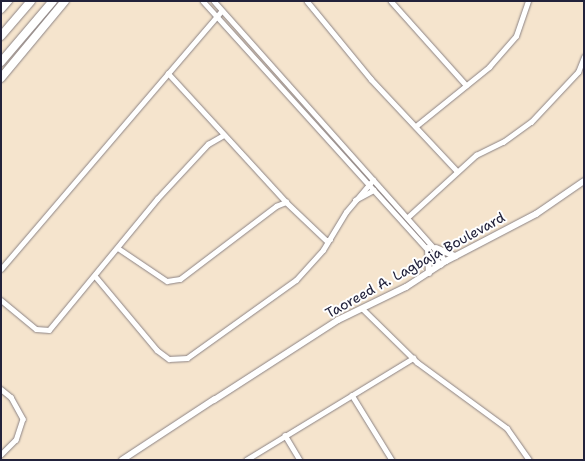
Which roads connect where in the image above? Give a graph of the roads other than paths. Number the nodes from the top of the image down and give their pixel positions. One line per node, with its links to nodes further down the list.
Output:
1 (8, 1): 10 (highway)
2 (31, 1): 13 (highway)
3 (53, 1): 15 (highway)
4 (65, 1): 17 (highway)
5 (203, 1): 12 (street)
6 (214, 1): 11 (street)
7 (307, 1): 19 (street)
8 (391, 1): 18 (street)
9 (528, 1): 18 (street)
10 (1, 9)
11 (221, 11): 12 (street); 22 (street)
12 (216, 17): 16 (street); 24 (street)
13 (1, 36)
14 (584, 57): 21 (street)
15 (1, 62)
16 (168, 73): 20 (street); 35 (street)
17 (1, 78)
18 (466, 85): 19 (street)
19 (416, 126): 21 (street)
20 (222, 136): 28 (street); 31 (street)
21 (458, 171): 29 (street)
22 (373, 180): 24 (street); 25 (street)
23 (584, 181): 33 (street, Taoreed A. Lagbaja Boulevard)
24 (368, 185): 26 (street); 27 (street)
25 (378, 185): 26 (street); 29 (street)
26 (373, 190): 27 (street); 32 (street)
27 (354, 200): 30 (street)
28 (286, 202): 30 (street); 31 (street)
29 (408, 217): 32 (street)
30 (331, 240): 37 (street)
31 (118, 248): 37 (street)
32 (432, 248): 33 (street); 34 (street); 36 (street)
33 (455, 256): 34 (street, Taoreed A. Lagbaja Boulevard)
34 (443, 263): 36 (street, Taoreed A. Lagbaja Boulevard)
35 (1, 269)
36 (429, 273): 39 (street, Taoreed A. Lagbaja Boulevard)
37 (96, 277): 38 (street)
38 (1, 300)
39 (363, 309): 40 (street); 41 (street, Taoreed A. Lagbaja Boulevard)
40 (413, 358): 43 (street); 51 (street)
41 (258, 371): 44 (street, Taoreed A. Lagbaja Boulevard); 47 (street, Taoreed A. Lagbaja Boulevard)
42 (1, 389): 46 (street)
43 (352, 395): 45 (street); 50 (street)
44 (214, 400)
45 (286, 435): 48 (street); 49 (street)
46 (1, 455)
47 (122, 460)
48 (246, 460)
49 (300, 460)
50 (392, 460)
51 (529, 460)

